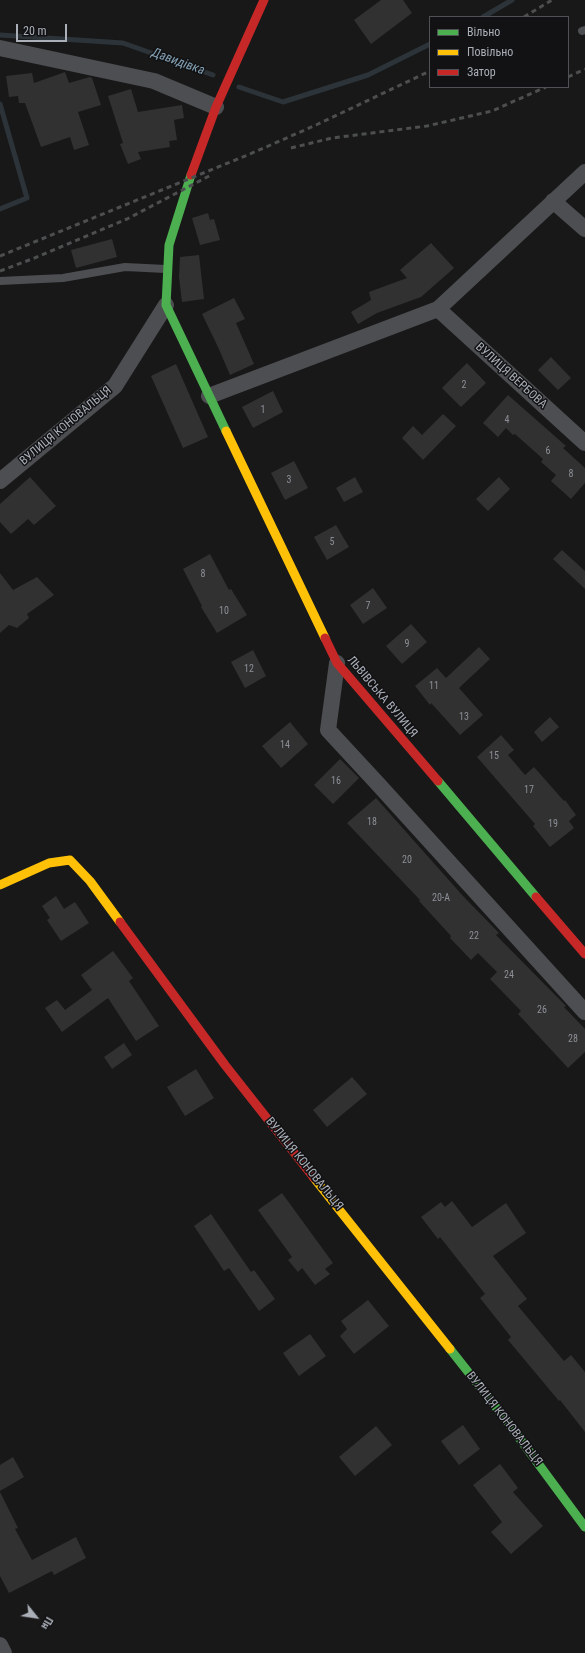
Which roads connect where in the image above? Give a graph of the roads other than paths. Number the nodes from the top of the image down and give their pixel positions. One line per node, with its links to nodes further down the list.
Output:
1 (264, 0): 3 (street)
2 (0, 48): 3 (street)
3 (216, 107): 7 (street)
4 (585, 172): 5 (street)
5 (553, 201): 6 (street); 10 (street)
6 (585, 229)
7 (166, 269): 8 (lane); 9 (street)
8 (0, 281)
9 (166, 305): 11 (street, ЛЬВІВСЬКА ВУЛИЦЯ); 13 (street, ВУЛИЦЯ КОНОВАЛЬЦЯ)
10 (438, 309): 11 (street); 12 (street, ВУЛИЦЯ ВЕРБОВА)
11 (209, 396): 14 (street, ЛЬВІВСЬКА ВУЛИЦЯ)
12 (585, 443)
13 (0, 481)
14 (337, 663): 16 (street, ЛЬВІВСЬКА ВУЛИЦЯ); 17 (street)
15 (0, 885): 18 (street, ВУЛИЦЯ КОНОВАЛЬЦЯ)
16 (585, 954)
17 (585, 1012)
18 (585, 1527)
19 (0, 1645): 20 (street)
20 (4, 1653)

